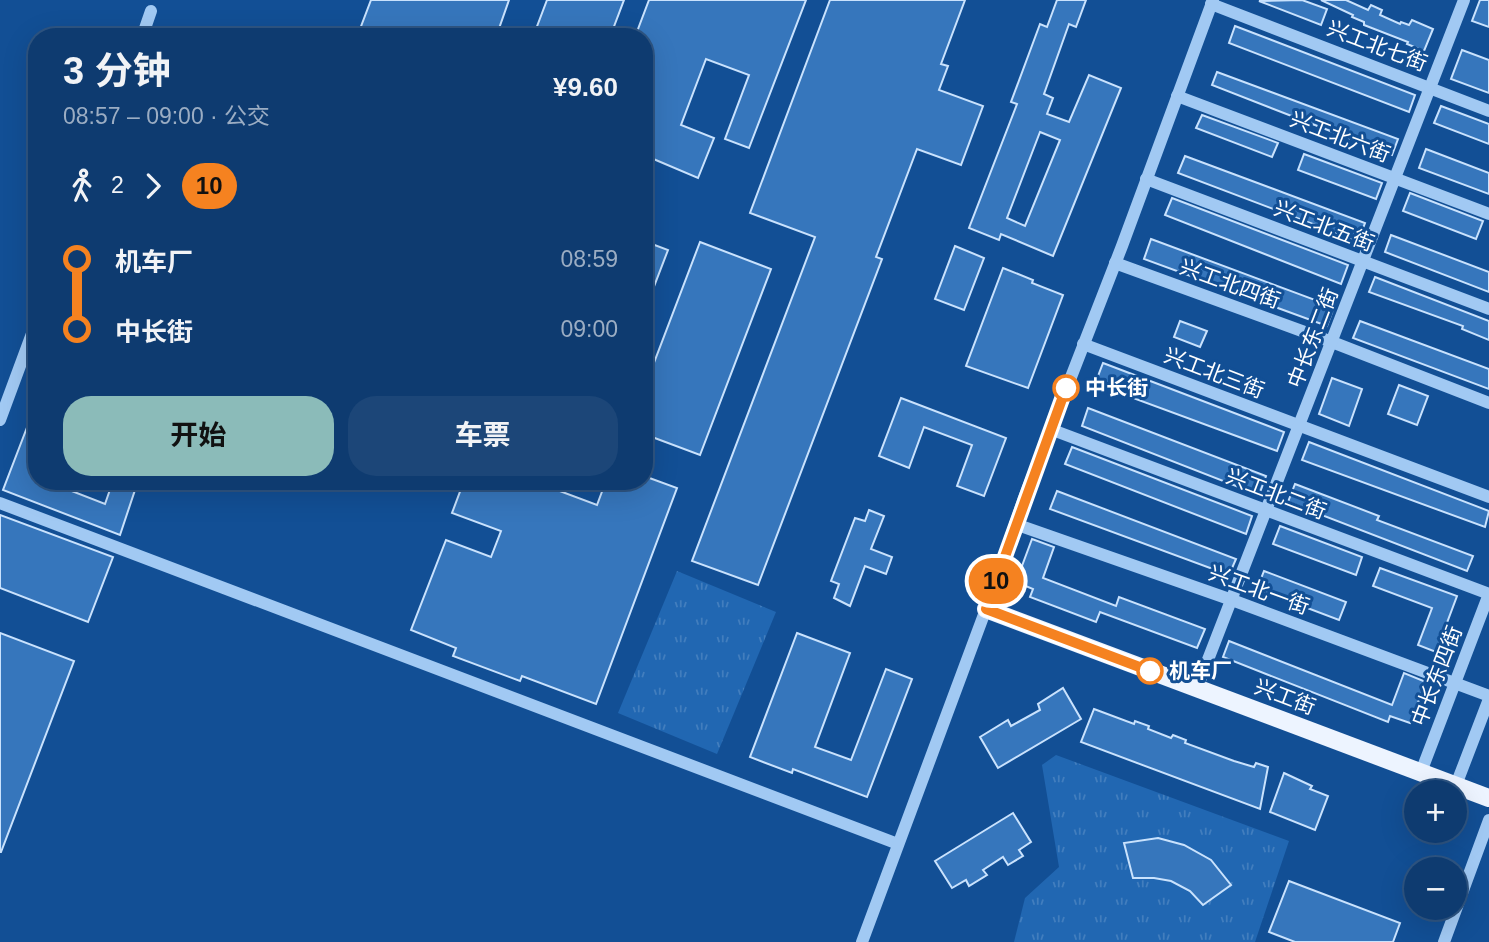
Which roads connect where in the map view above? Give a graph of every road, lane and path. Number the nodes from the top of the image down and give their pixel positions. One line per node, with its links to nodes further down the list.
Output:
1 (1464, 0): 5 (street, 中长东二街)
2 (1212, 2): 5 (street, 兴工北七街); 6 (street)
3 (151, 12): 4 (street)
4 (145, 28)
5 (1430, 87): 7 (street, 兴工北七街); 8 (street, 中长东二街)
6 (1177, 96): 8 (street, 兴工北六街); 9 (street)
7 (1489, 111)
8 (1395, 178): 10 (street, 兴工北六街); 11 (street, 中长东二街)
9 (1146, 179): 11 (street, 兴工北五街); 12 (street)
10 (1489, 214)
11 (1363, 261): 13 (street, 兴工北五街); 14 (street, 中长东二街)
12 (1115, 263): 14 (street, 兴工北四街); 16 (street)
13 (1489, 309)
14 (1332, 342): 19 (street, 兴工北四街); 21 (street, 中长东二街)
15 (28, 344): 18 (street)
16 (1083, 344): 21 (street, 兴工北三街); 22 (street)
17 (0, 379): 18 (street)
18 (13, 384): 20 (street)
19 (1489, 403)
20 (0, 420)
21 (1300, 426): 23 (street, 兴工北三街); 25 (street, 中长东二街)
22 (1050, 429): 25 (street, 兴工北二街); 26 (street)
23 (1489, 498)
24 (0, 503): 39 (street)
25 (1266, 511): 27 (street, 兴工北二街); 28 (street, 中长东二街)
26 (1015, 524): 28 (street, 兴工北一街); 29 (street)
27 (1489, 594): 30 (street, 中长东四街)
28 (1232, 600): 30 (street, 兴工北一街); 31 (street, 中长东二街)
29 (986, 609): 31 (main road, 兴工街); 39 (street)
30 (1454, 684): 32 (street, 兴工北一街); 33 (street, 中长东四街)
31 (1197, 688): 33 (main road, 兴工街)
32 (1489, 698): 35 (street)
33 (1420, 772): 34 (main road, 兴工街)
34 (1442, 780)
35 (1458, 780)
36 (1467, 789): 37 (main road, 兴工街)
37 (1489, 798)
38 (1489, 820): 41 (street)
39 (898, 844): 40 (street)
40 (862, 942)
41 (1444, 942)

